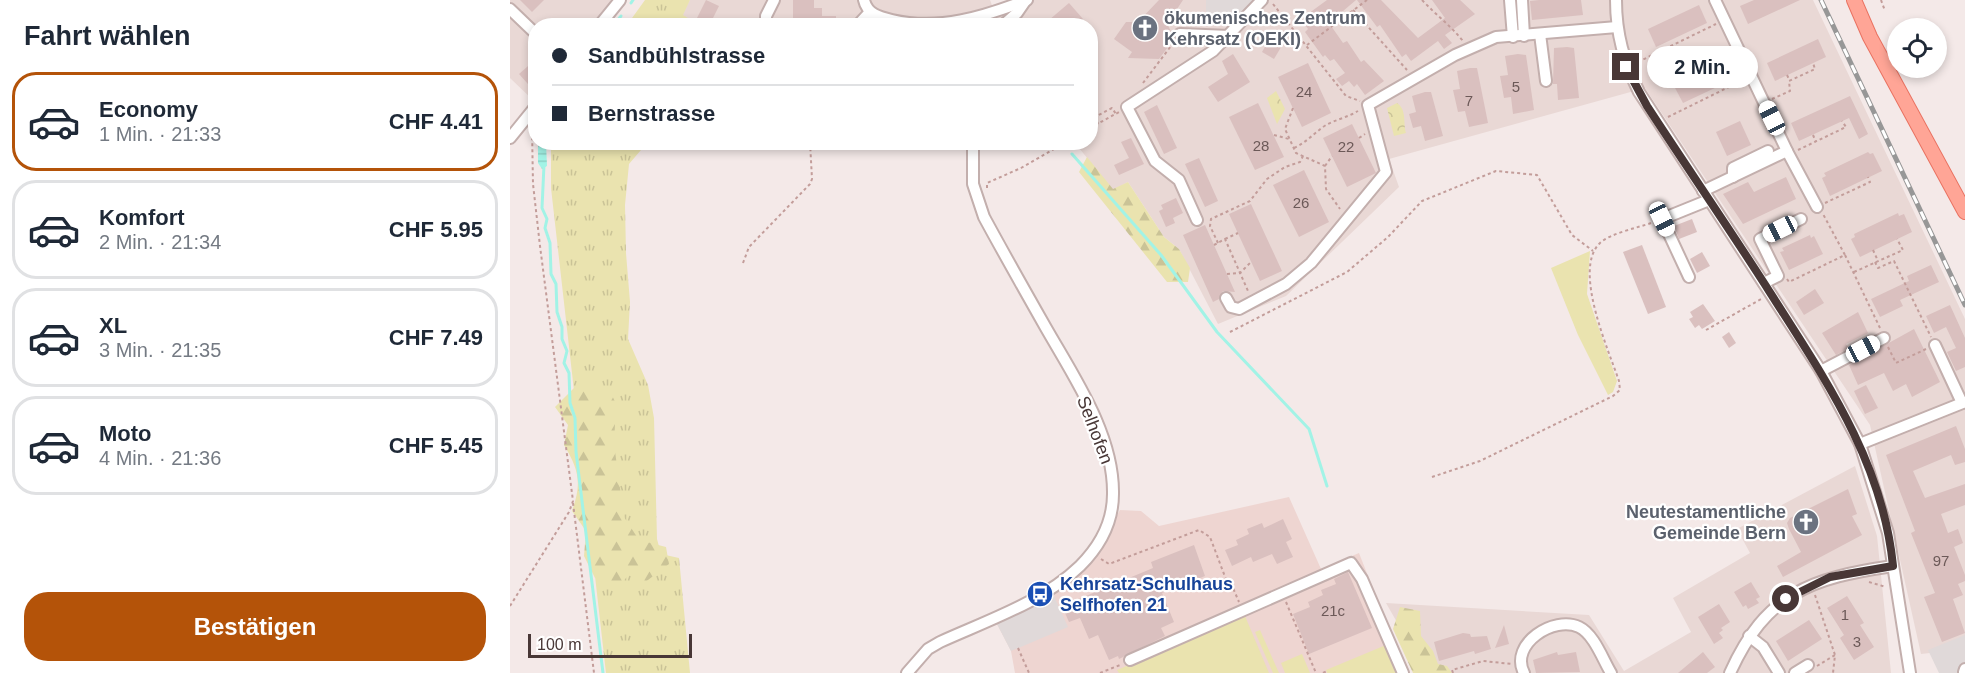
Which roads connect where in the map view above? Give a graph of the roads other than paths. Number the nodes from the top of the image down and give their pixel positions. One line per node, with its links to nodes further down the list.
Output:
1 (620, 0): 13 (street)
2 (774, 0): 14 (street)
3 (864, 0): 12 (street)
4 (1026, 0): 17 (street); 18 (street)
5 (1262, 0): 23 (street)
6 (1510, 0): 24 (street)
7 (1522, 0): 24 (street)
8 (1616, 0): 20 (street)
9 (1715, 0): 32 (street)
10 (1854, 0): 36 (main road)
11 (510, 9): 19 (street)
12 (870, 12): 15 (street); 16 (street)
13 (605, 18)
14 (766, 18)
15 (864, 18)
16 (880, 18)
17 (974, 18)
18 (1011, 18)
19 (528, 26)
20 (1617, 27): 22 (street); 34 (street)
21 (1180, 34): 23 (street)
22 (1540, 34): 24 (street); 27 (street)
23 (1230, 36): 38 (street)
24 (1519, 36): 26 (street)
25 (1448, 46): 26 (street)
26 (1455, 55): 41 (street)
27 (1546, 81)
28 (528, 115): 29 (street)
29 (510, 138)
30 (971, 150): 52 (street, Selhofen)
31 (1768, 151): 33 (street)
32 (1789, 152): 33 (street); 35 (street)
33 (1733, 177): 34 (street)
34 (1706, 195): 39 (street); 40 (street)
35 (1817, 207)
36 (1965, 212)
37 (1801, 219): 40 (street)
38 (1197, 220)
39 (1689, 277)
40 (1764, 283): 44 (street)
41 (1226, 298)
42 (1884, 338): 44 (street)
43 (1935, 345): 45 (street)
44 (1821, 371): 46 (street)
45 (1964, 403): 46 (street)
46 (1860, 444): 47 (street)
47 (1893, 566): 48 (street); 58 (street)
48 (1749, 636): 55 (street); 56 (street)
49 (1130, 660): 53 (street)
50 (1812, 666): 57 (street)
51 (1521, 670): 54 (street)
52 (907, 673)
53 (1403, 673)
54 (1611, 673)
55 (1730, 673)
56 (1779, 673)
57 (1795, 673)
58 (1911, 673)

